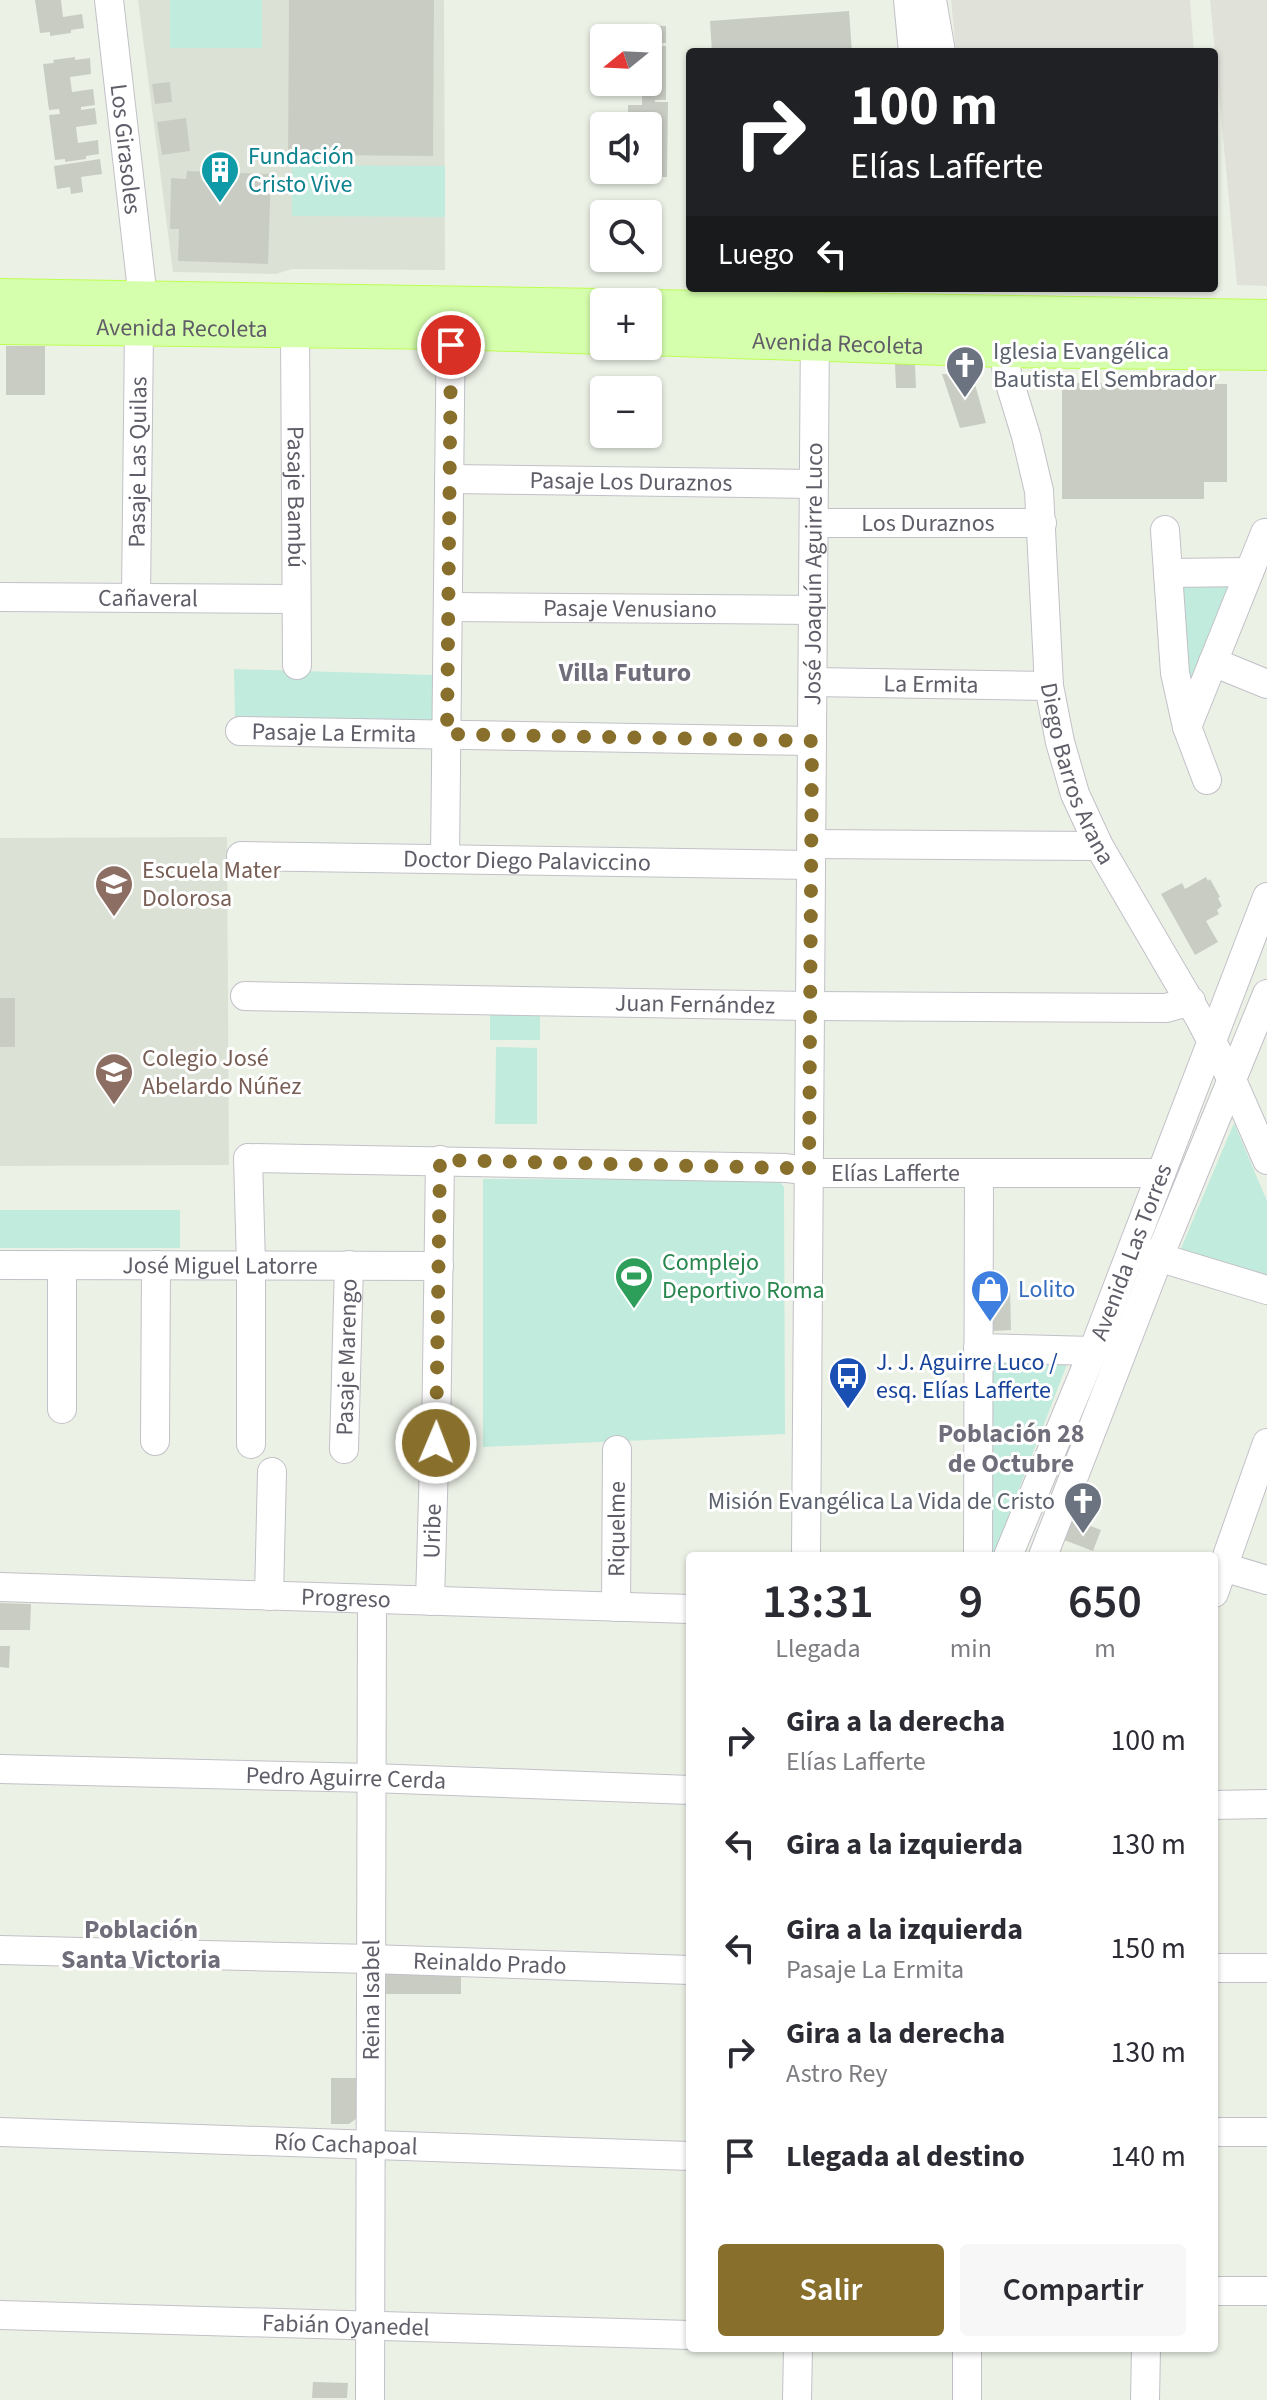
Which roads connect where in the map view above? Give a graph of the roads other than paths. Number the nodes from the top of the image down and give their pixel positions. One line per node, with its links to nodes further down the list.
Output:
1 (109, 0): 9 (street, Los Girasoles)
2 (908, 0): 4 (street)
3 (932, 0): 5 (street)
4 (913, 48)
5 (940, 48)
6 (0, 297): 9 (main road, Avenida Recoleta)
7 (590, 308): 11 (main road, Avenida Recoleta)
8 (662, 310): 14 (main road, Avenida Recoleta)
9 (127, 313): 11 (main road, Avenida Recoleta); 13 (main road, Avenida Recoleta); 15 (main road, Avenida Recoleta); 29 (street, Pasaje Las Quilas)
10 (946, 316): 12 (main road, Avenida Recoleta); 14 (main road, Avenida Recoleta); 18 (main road, Avenida Recoleta)
11 (451, 318): 15 (main road, Avenida Recoleta); 16 (main road, Avenida Recoleta); 20 (street)
12 (1267, 318)
13 (0, 326)
14 (815, 326): 17 (main road, Avenida Recoleta); 21 (street, José Joaquín Aguirre Luco)
15 (295, 329): 30 (street, Pasaje Bambú)
16 (590, 334)
17 (662, 336)
18 (1004, 349): 19 (main road, Avenida Recoleta); 23 (street, Diego Barros Arana)
19 (1267, 352)
20 (449, 479): 21 (street, Pasaje Los Duraznos); 31 (street)
21 (814, 484): 22 (street, José Joaquín Aguirre Luco)
22 (814, 523): 23 (street, Los Duraznos); 32 (street, José Joaquín Aguirre Luco)
23 (1042, 523): 37 (street, Diego Barros Arana)
24 (1165, 530): 27 (street)
25 (1265, 533): 26 (street)
26 (1249, 572): 27 (street); 33 (street)
27 (1168, 573): 38 (street)
28 (0, 597): 29 (street, Cañaveral)
29 (136, 598): 30 (street, Cañaveral)
30 (296, 599): 34 (street, Pasaje Bambú)
31 (448, 607): 32 (street, Pasaje Venusiano); 40 (street)
32 (813, 610): 35 (street, José Joaquín Aguirre Luco)
33 (1213, 662): 36 (street); 38 (street)
34 (297, 665)
35 (813, 682): 37 (street, La Ermita); 41 (street, José Joaquín Aguirre Luco)
36 (1267, 684)
37 (1049, 686): 43 (street, Diego Barros Arana)
38 (1187, 727): 42 (street)
39 (240, 731): 40 (street, Pasaje La Ermita)
40 (447, 734): 41 (street, Pasaje La Ermita); 46 (street)
41 (812, 741): 44 (street, José Joaquín Aguirre Luco)
42 (1207, 780)
43 (1099, 846): 44 (street, Doctor Diego Palaviccino); 51 (street, Diego Barros Arana)
44 (812, 855): 46 (street, Doctor Diego Palaviccino); 52 (street, José Joaquín Aguirre Luco)
45 (241, 856): 46 (street, Doctor Diego Palaviccino)
46 (445, 859)
47 (1267, 897): 48 (street, Avenida Las Torres)
48 (1258, 948): 53 (street, Avenida Las Torres)
49 (1267, 994): 54 (street, Avenida Las Torres)
50 (245, 996): 52 (street, Juan Fernández)
51 (1191, 1001): 52 (street, Juan Fernández); 53 (street, Diego Barros Arana)
52 (810, 1006): 57 (street, José Joaquín Aguirre Luco)
53 (1211, 1040): 54 (street, Diego Barros Arana); 58 (street, Avenida Las Torres)
54 (1232, 1080): 56 (street, Diego Barros Arana); 60 (street, Avenida Las Torres)
55 (440, 1160): 57 (street, Elías Lafferte); 64 (street, Elías Lafferte); 66 (street, Uribe)
56 (1267, 1160)
57 (809, 1171): 59 (street, Elías Lafferte); 77 (street, José Joaquín Aguirre Luco)
58 (1161, 1173): 59 (street, Elías Lafferte); 60 (street, Avenida Las Torres)
59 (979, 1174): 68 (street)
60 (1146, 1253): 67 (street); 69 (street, Avenida Las Torres); 80 (street, Avenida Las Torres)
61 (0, 1265): 62 (street, José Miguel Latorre)
62 (62, 1265): 63 (street, José Miguel Latorre); 70 (street)
63 (156, 1265): 64 (street, José Miguel Latorre); 71 (street)
64 (251, 1265): 65 (street, José Miguel Latorre); 73 (street)
65 (349, 1265): 66 (street, José Miguel Latorre); 74 (street, Pasaje Marengo)
66 (439, 1266): 86 (street, Uribe)
67 (1267, 1290)
68 (978, 1348): 69 (street); 78 (street)
69 (1093, 1351): 79 (street, Avenida Las Torres)
70 (62, 1409)
71 (155, 1441)
72 (1267, 1443): 81 (street)
73 (251, 1444)
74 (344, 1449)
75 (617, 1450): 87 (street, Riquelme)
76 (272, 1472): 84 (street)
77 (806, 1552)
78 (978, 1552)
79 (1010, 1552)
80 (1044, 1552)
81 (1219, 1580): 82 (street)
82 (1267, 1580)
83 (0, 1587): 84 (street, Progreso)
84 (269, 1596): 85 (street, Progreso)
85 (372, 1599): 86 (street, Progreso); 90 (street, Reina Isabel)
86 (430, 1601): 87 (street, Progreso)
87 (616, 1607): 88 (street, Progreso)
88 (686, 1609)
89 (0, 1769): 90 (street, Pedro Aguirre Cerda)
90 (372, 1778): 91 (street, Pedro Aguirre Cerda); 95 (street, Reina Isabel)
91 (686, 1790)
92 (1267, 1804): 93 (street)
93 (1218, 1805)
94 (0, 1950): 95 (street, Reinaldo Prado)
95 (371, 1959): 98 (street, Reinaldo Prado); 102 (street, Reina Isabel)
96 (1218, 1968): 97 (street)
97 (1267, 1968)
98 (686, 1970)
99 (0, 2132): 102 (street, Río Cachapoal)
100 (1218, 2132): 101 (street)
101 (1267, 2132)
102 (369, 2146): 103 (street, Río Cachapoal); 107 (street, Reina Isabel)
103 (686, 2156)
104 (1218, 2291): 105 (street)
105 (1267, 2291)
106 (0, 2315): 107 (street, Fabián Oyanedel)
107 (370, 2327): 108 (street, Fabián Oyanedel); 112 (street, Reina Isabel)
108 (686, 2335)
109 (798, 2352): 113 (street)
110 (967, 2352): 114 (street)
111 (1146, 2352): 115 (street)
112 (370, 2400)
113 (797, 2400)
114 (967, 2400)
115 (1145, 2400)

